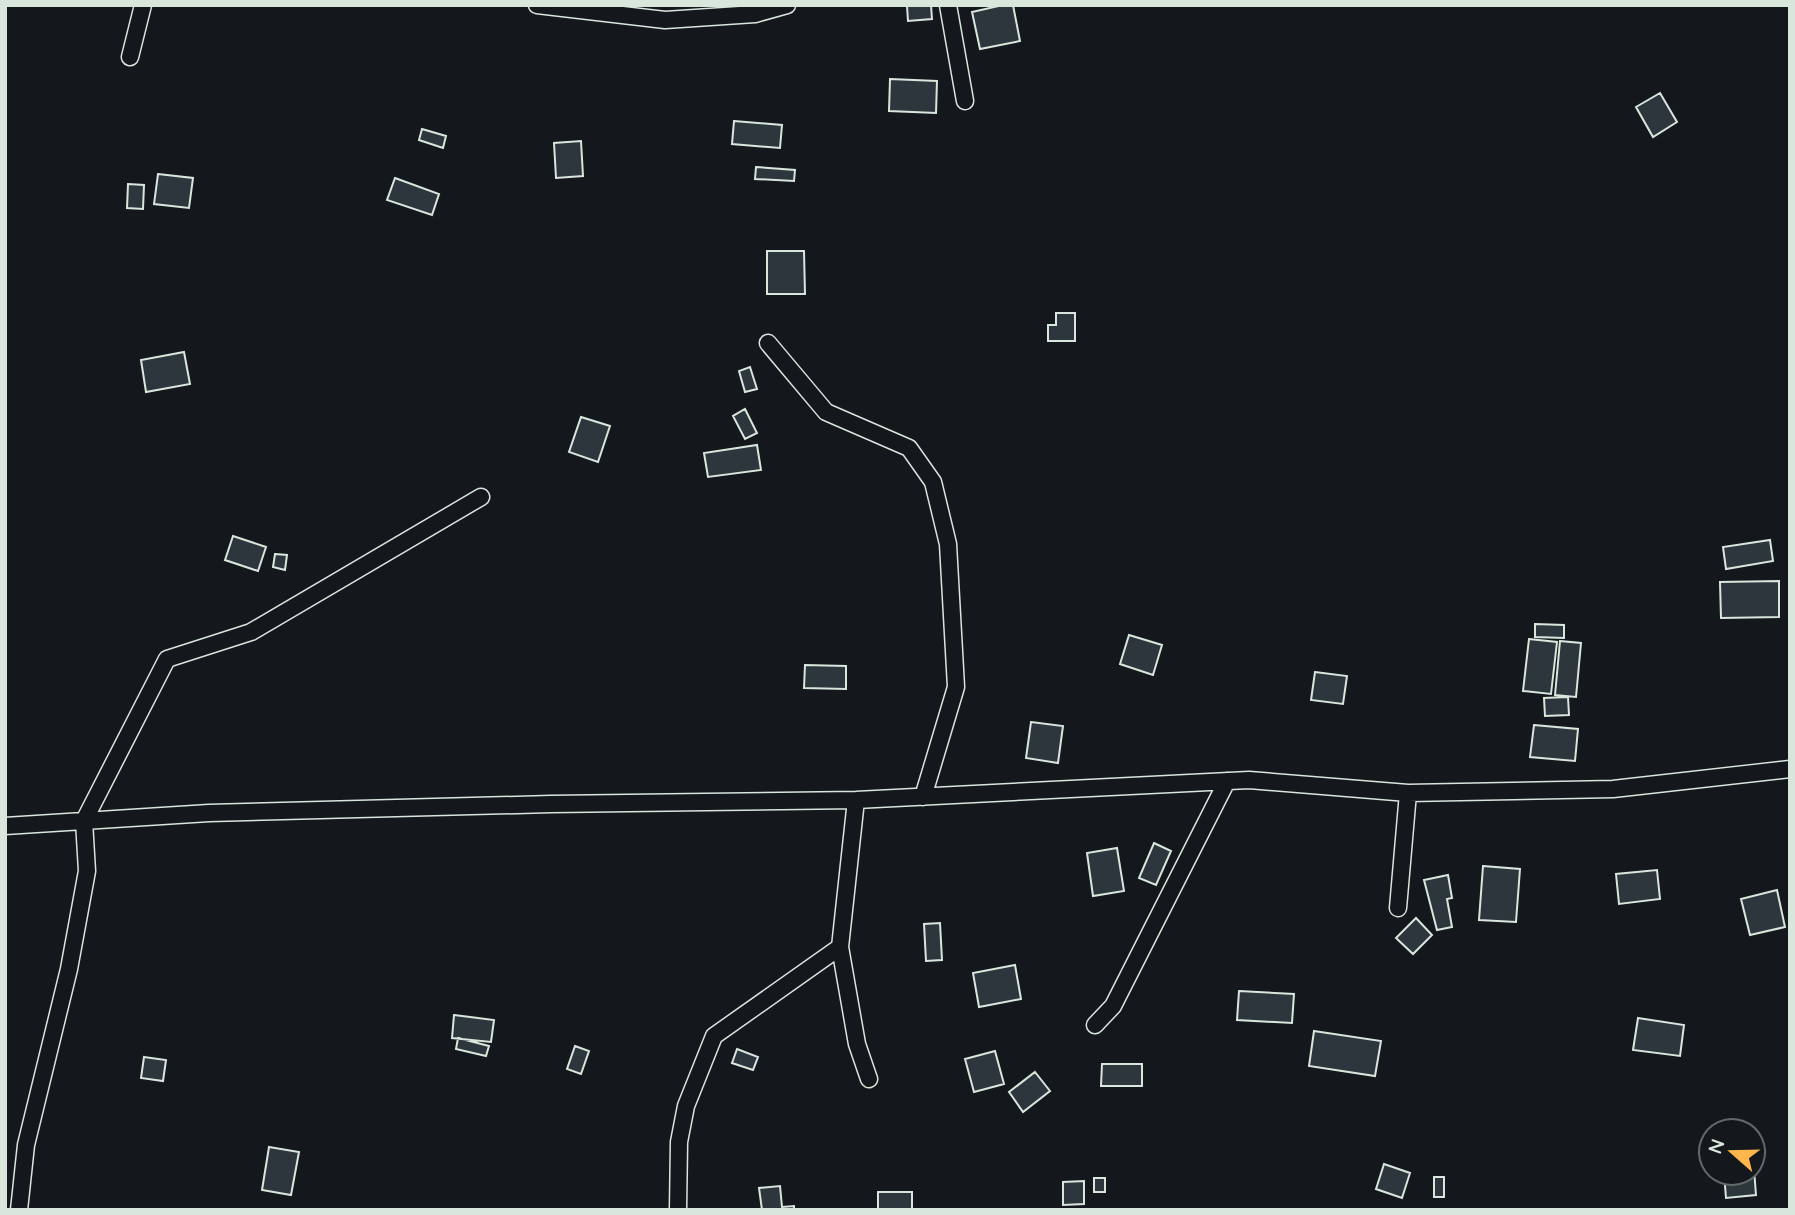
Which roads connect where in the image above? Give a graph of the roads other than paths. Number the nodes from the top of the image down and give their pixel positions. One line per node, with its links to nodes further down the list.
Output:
1 (143, 5): 6 (street)
2 (537, 5): 5 (street)
3 (787, 5): 5 (street)
4 (948, 5): 7 (street)
5 (754, 10)
6 (130, 57)
7 (965, 101)
8 (768, 343): 13 (street)
9 (481, 497): 15 (street)
10 (1790, 769): 12 (street)
11 (1227, 781): 12 (street); 13 (street); 19 (street)
12 (1408, 793): 17 (street)
13 (923, 797): 14 (street)
14 (856, 800): 15 (street); 18 (street)
15 (84, 821): 16 (street); 21 (street)
16 (5, 826)
17 (1398, 908)
18 (840, 947): 20 (street); 22 (street)
19 (1095, 1025)
20 (869, 1079)
21 (19, 1210)
22 (678, 1210)

